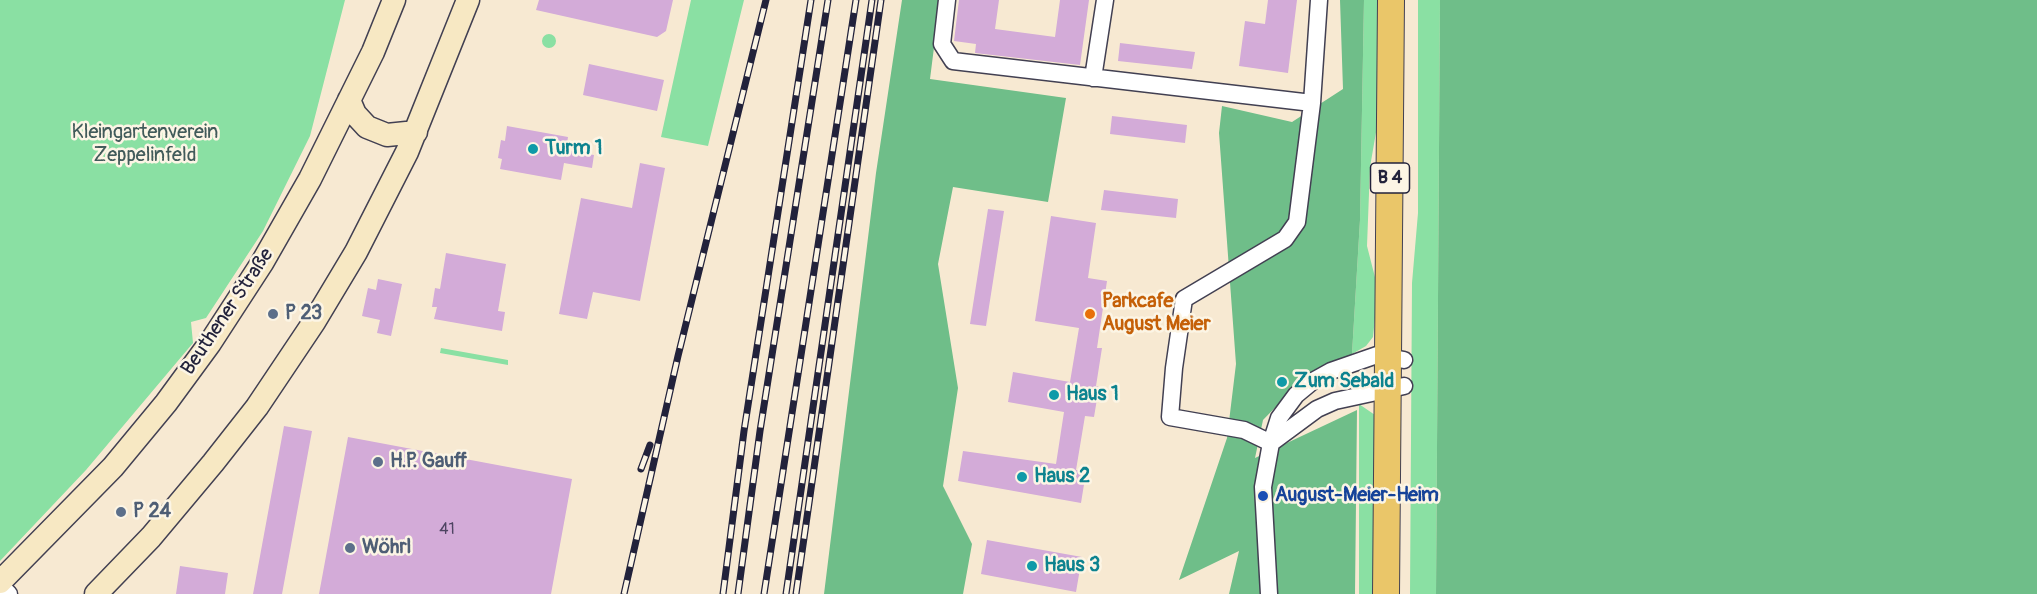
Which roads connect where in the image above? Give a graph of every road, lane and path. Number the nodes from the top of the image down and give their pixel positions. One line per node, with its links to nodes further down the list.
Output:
1 (394, 0): 9 (main road, Beuthener Straße)
2 (468, 0): 11 (main road)
3 (947, 0): 8 (street)
4 (1105, 0): 8 (street)
5 (1319, 0): 10 (street)
6 (1391, 0): 12 (main road, B 4)
7 (1405, 0): 12 (main road, B 4)
8 (1093, 78): 10 (street)
9 (349, 100): 11 (main road); 15 (main road, Beuthener Straße)
10 (1312, 103): 14 (street)
11 (417, 132): 17 (main road)
12 (1396, 357): 13 (main road, B 4); 14 (street)
13 (1396, 388): 14 (street); 19 (main road, B 4); 20 (main road, B 4)
14 (1271, 443): 18 (street)
15 (0, 583): 16 (street, Beuthener Straße)
16 (9, 594)
17 (96, 594)
18 (1269, 594)
19 (1386, 594)
20 (1403, 594)

